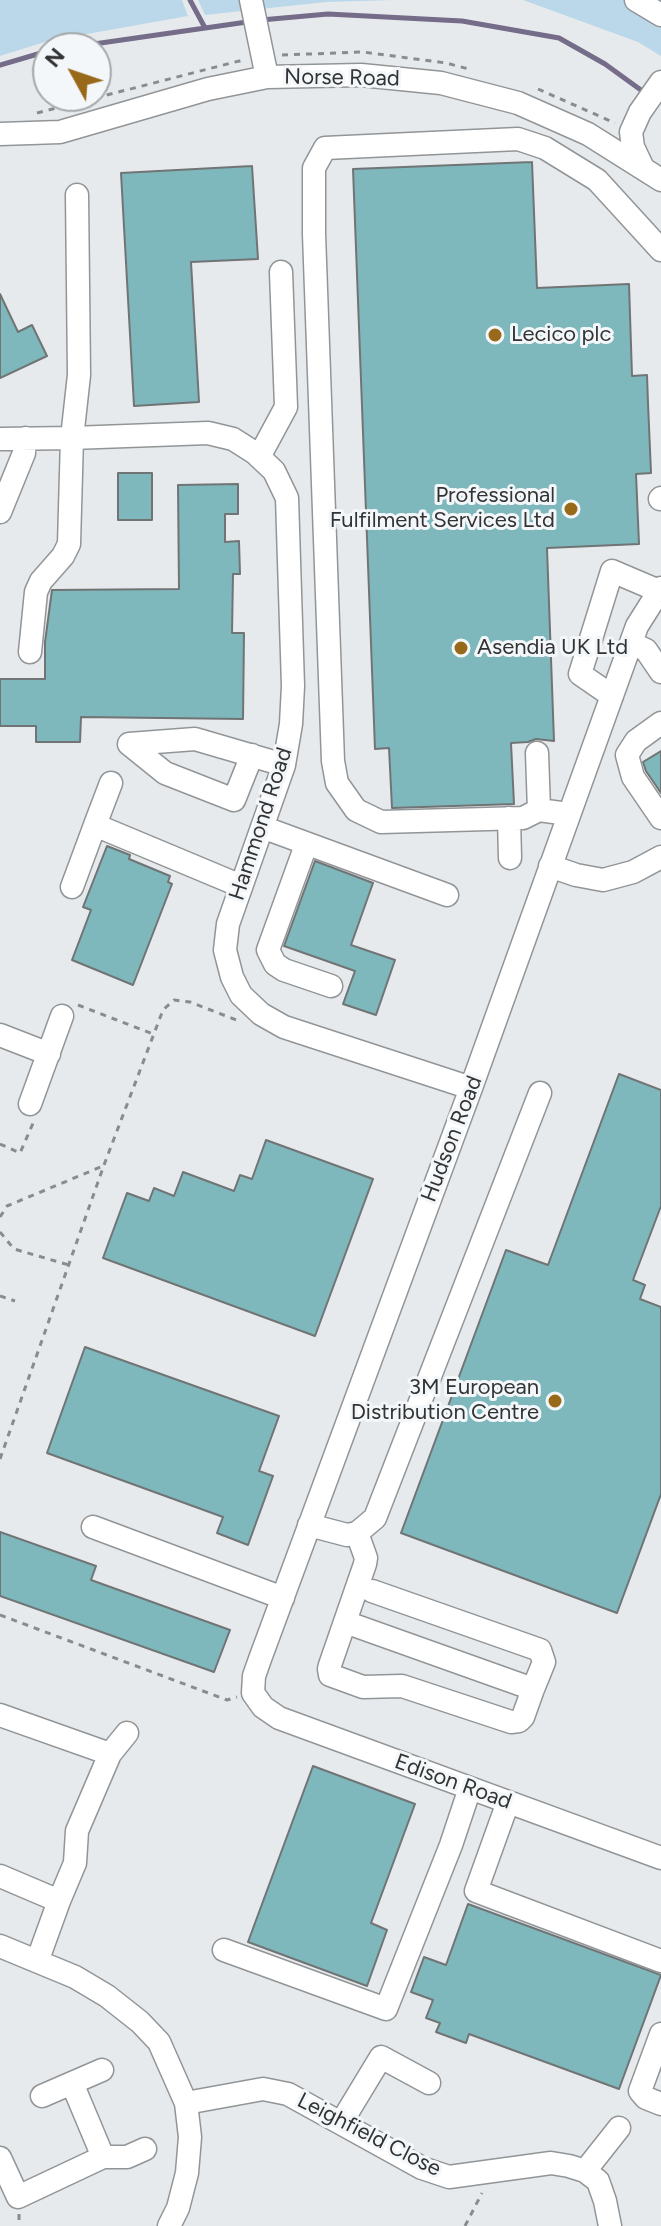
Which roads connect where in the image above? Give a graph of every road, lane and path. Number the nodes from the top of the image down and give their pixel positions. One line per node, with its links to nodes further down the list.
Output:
1 (251, 0): 4 (street)
2 (636, 0): 3 (street)
3 (661, 15)
4 (267, 77): 6 (street, Norse Road); 7 (street, Norse Road)
5 (661, 82): 7 (street)
6 (3, 135)
7 (642, 166): 8 (street, Norse Road)
8 (661, 180)
9 (77, 195): 13 (street)
10 (661, 250): 29 (street)
11 (281, 272): 15 (street)
12 (25, 438): 13 (street, Hammond Road); 14 (street, Hammond Road); 16 (street)
13 (72, 438): 15 (street, Hammond Road); 19 (street)
14 (1, 439)
15 (259, 457): 25 (street, Hammond Road)
16 (0, 512)
17 (660, 589): 18 (street, Hudson Road); 21 (street)
18 (631, 643): 20 (street); 21 (street, Hudson Road)
19 (30, 652)
20 (661, 672)
21 (612, 696): 28 (street, Hudson Road)
22 (661, 723): 30 (street)
23 (537, 753): 27 (street)
24 (252, 755): 24 (street); 25 (street)
25 (284, 765): 32 (street, Hammond Road)
26 (111, 783): 31 (street)
27 (539, 810): 28 (street); 29 (street)
28 (568, 814): 36 (street, Hudson Road)
29 (509, 818): 35 (street)
30 (661, 818)
31 (95, 825): 37 (street); 38 (street)
32 (262, 827): 33 (street); 37 (street, Hammond Road)
33 (306, 845): 39 (street); 40 (street)
34 (661, 857): 36 (street)
35 (510, 858)
36 (550, 866): 46 (street, Hudson Road)
37 (241, 886): 41 (street, Hammond Road)
38 (72, 887)
39 (447, 895)
40 (331, 986)
41 (261, 1014): 43 (path); 46 (street, Hammond Road)
42 (62, 1016): 43 (path); 45 (street)
43 (153, 1034): 50 (path)
44 (0, 1035): 45 (street)
45 (49, 1054): 48 (street)
46 (471, 1088): 57 (street, Hudson Road)
47 (540, 1093): 59 (street)
48 (30, 1104): 49 (path)
49 (0, 1144)
50 (104, 1165): 51 (path); 53 (path)
51 (0, 1217)
52 (0, 1232): 53 (path)
53 (69, 1265): 56 (path)
54 (0, 1296): 55 (path)
55 (15, 1301)
56 (0, 1459)
57 (309, 1525): 59 (street); 61 (street, Hudson Road)
58 (93, 1527): 61 (street)
59 (357, 1533): 63 (street)
60 (372, 1591): 64 (street)
61 (283, 1598): 65 (street, Hudson Road)
62 (0, 1615): 65 (path)
63 (345, 1622): 64 (street); 64 (street)
64 (533, 1689)
65 (253, 1693): 69 (street, Edison Road)
66 (0, 1715): 68 (street)
67 (127, 1733): 68 (street)
68 (110, 1754): 73 (street)
69 (470, 1788): 70 (street, Edison Road); 75 (street)
70 (508, 1802): 71 (street, Edison Road); 77 (street)
71 (661, 1858)
72 (0, 1876): 73 (street)
73 (59, 1901): 76 (street)
74 (0, 1946): 76 (street)
75 (224, 1950)
76 (38, 1959): 83 (street)
77 (661, 1961)
78 (661, 2034): 84 (street)
79 (102, 2070): 80 (street)
80 (72, 2083): 82 (street); 88 (street)
81 (429, 2083): 85 (street)
82 (42, 2096)
83 (186, 2103): 85 (street, Leighfield Close); 92 (street)
84 (661, 2104)
85 (341, 2123): 91 (street, Leighfield Close)
86 (619, 2128): 90 (street)
87 (145, 2149): 88 (street)
88 (103, 2157): 89 (street)
89 (0, 2158)
90 (585, 2171): 91 (street, Leighfield Close); 94 (street)
91 (493, 2172): 93 (path)
92 (169, 2226)
93 (465, 2226)
94 (610, 2226)

